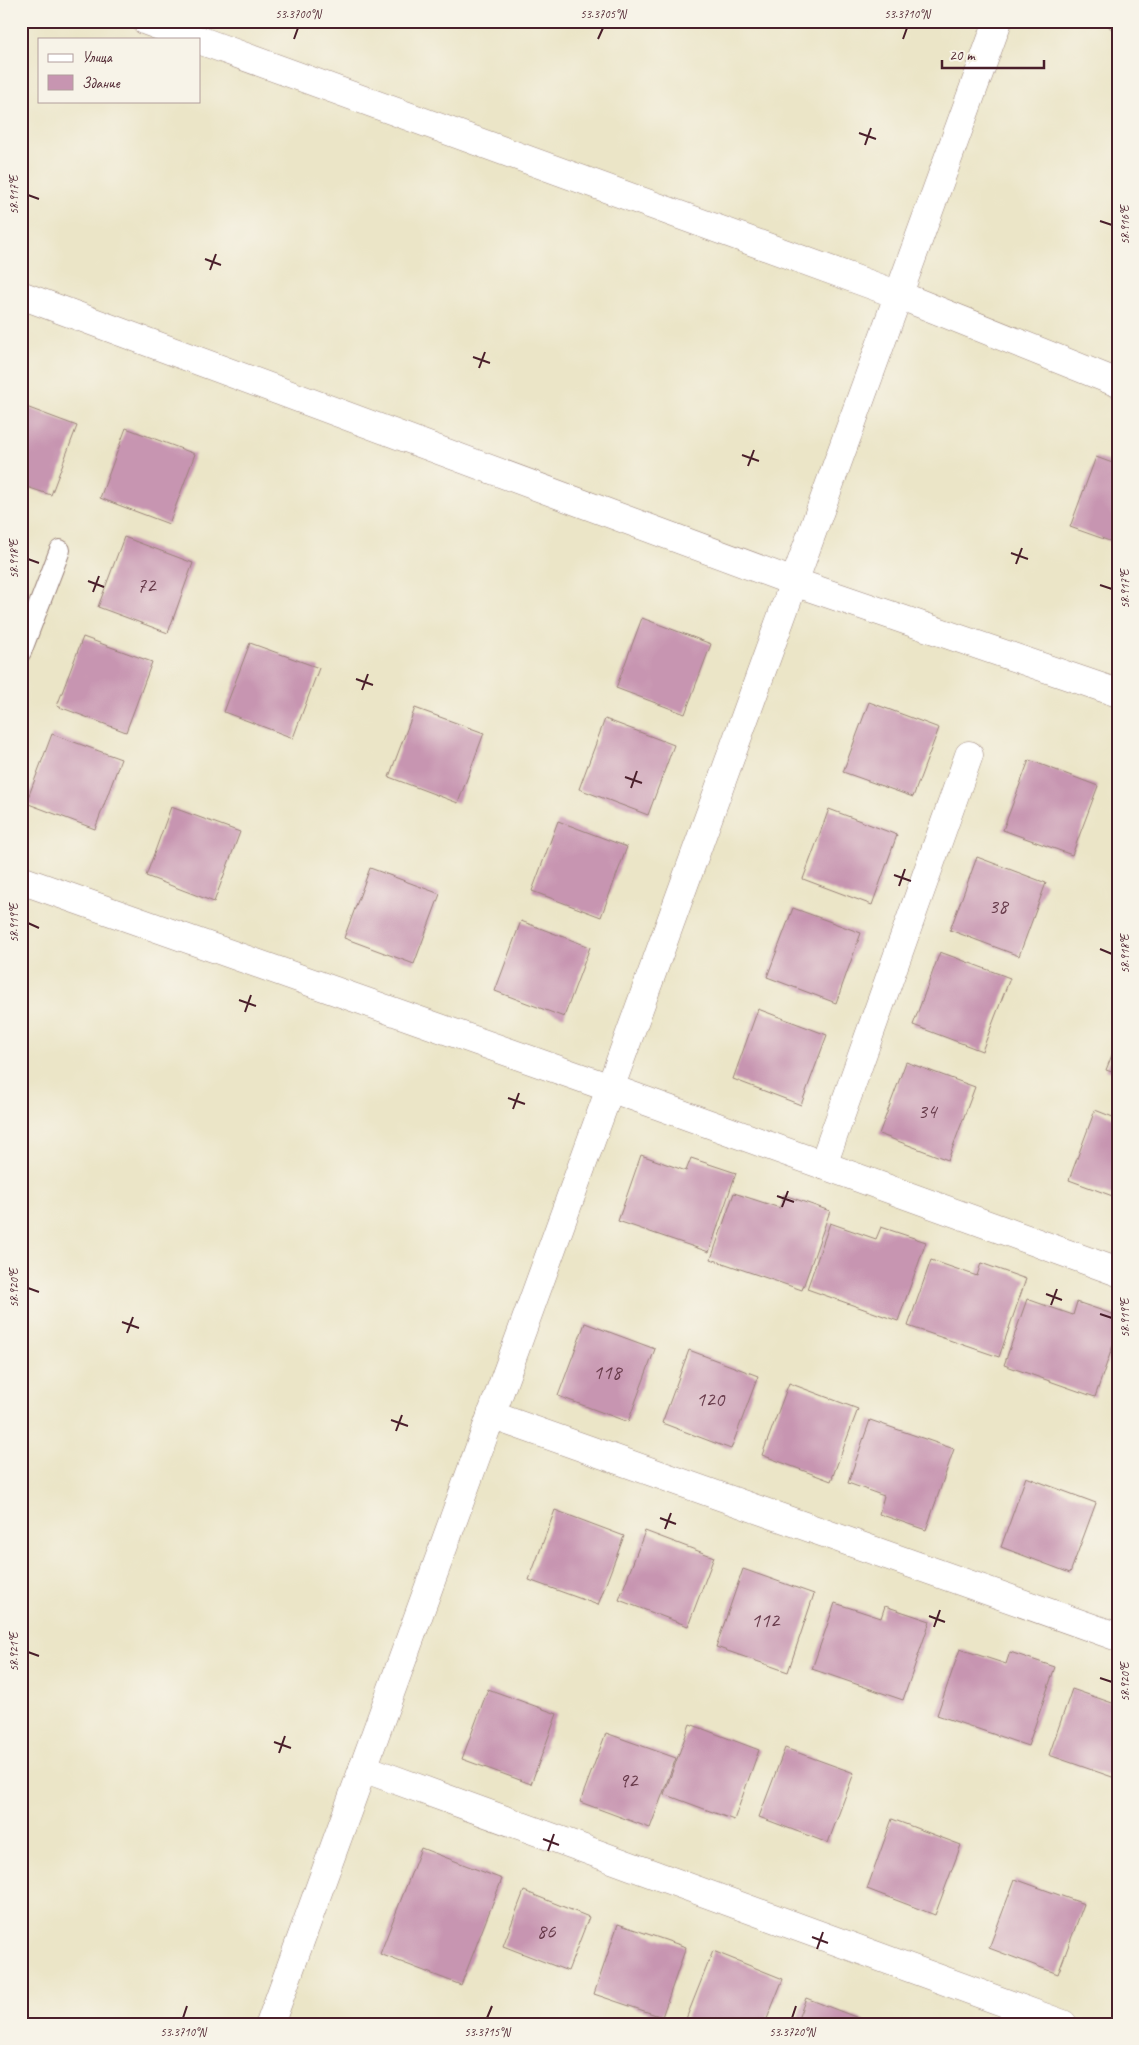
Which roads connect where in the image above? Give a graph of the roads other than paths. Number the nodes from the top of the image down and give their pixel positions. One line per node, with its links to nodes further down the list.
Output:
1 (146, 21): 3 (street)
2 (998, 21): 6 (street)
3 (191, 38)
4 (200, 40): 6 (street)
5 (21, 295): 9 (street)
6 (899, 295): 7 (street); 9 (street)
7 (1118, 382)
8 (60, 550): 10 (lane)
9 (794, 582): 11 (street); 14 (street)
10 (21, 652)
11 (1118, 693)
12 (969, 755): 15 (street)
13 (21, 880): 14 (street)
14 (610, 1088): 15 (street); 17 (street)
15 (823, 1165): 16 (street)
16 (1118, 1272)
17 (491, 1414): 18 (street); 19 (street)
18 (1118, 1637)
19 (363, 1768): 20 (street); 21 (street)
20 (270, 2024)
21 (1063, 2024)

